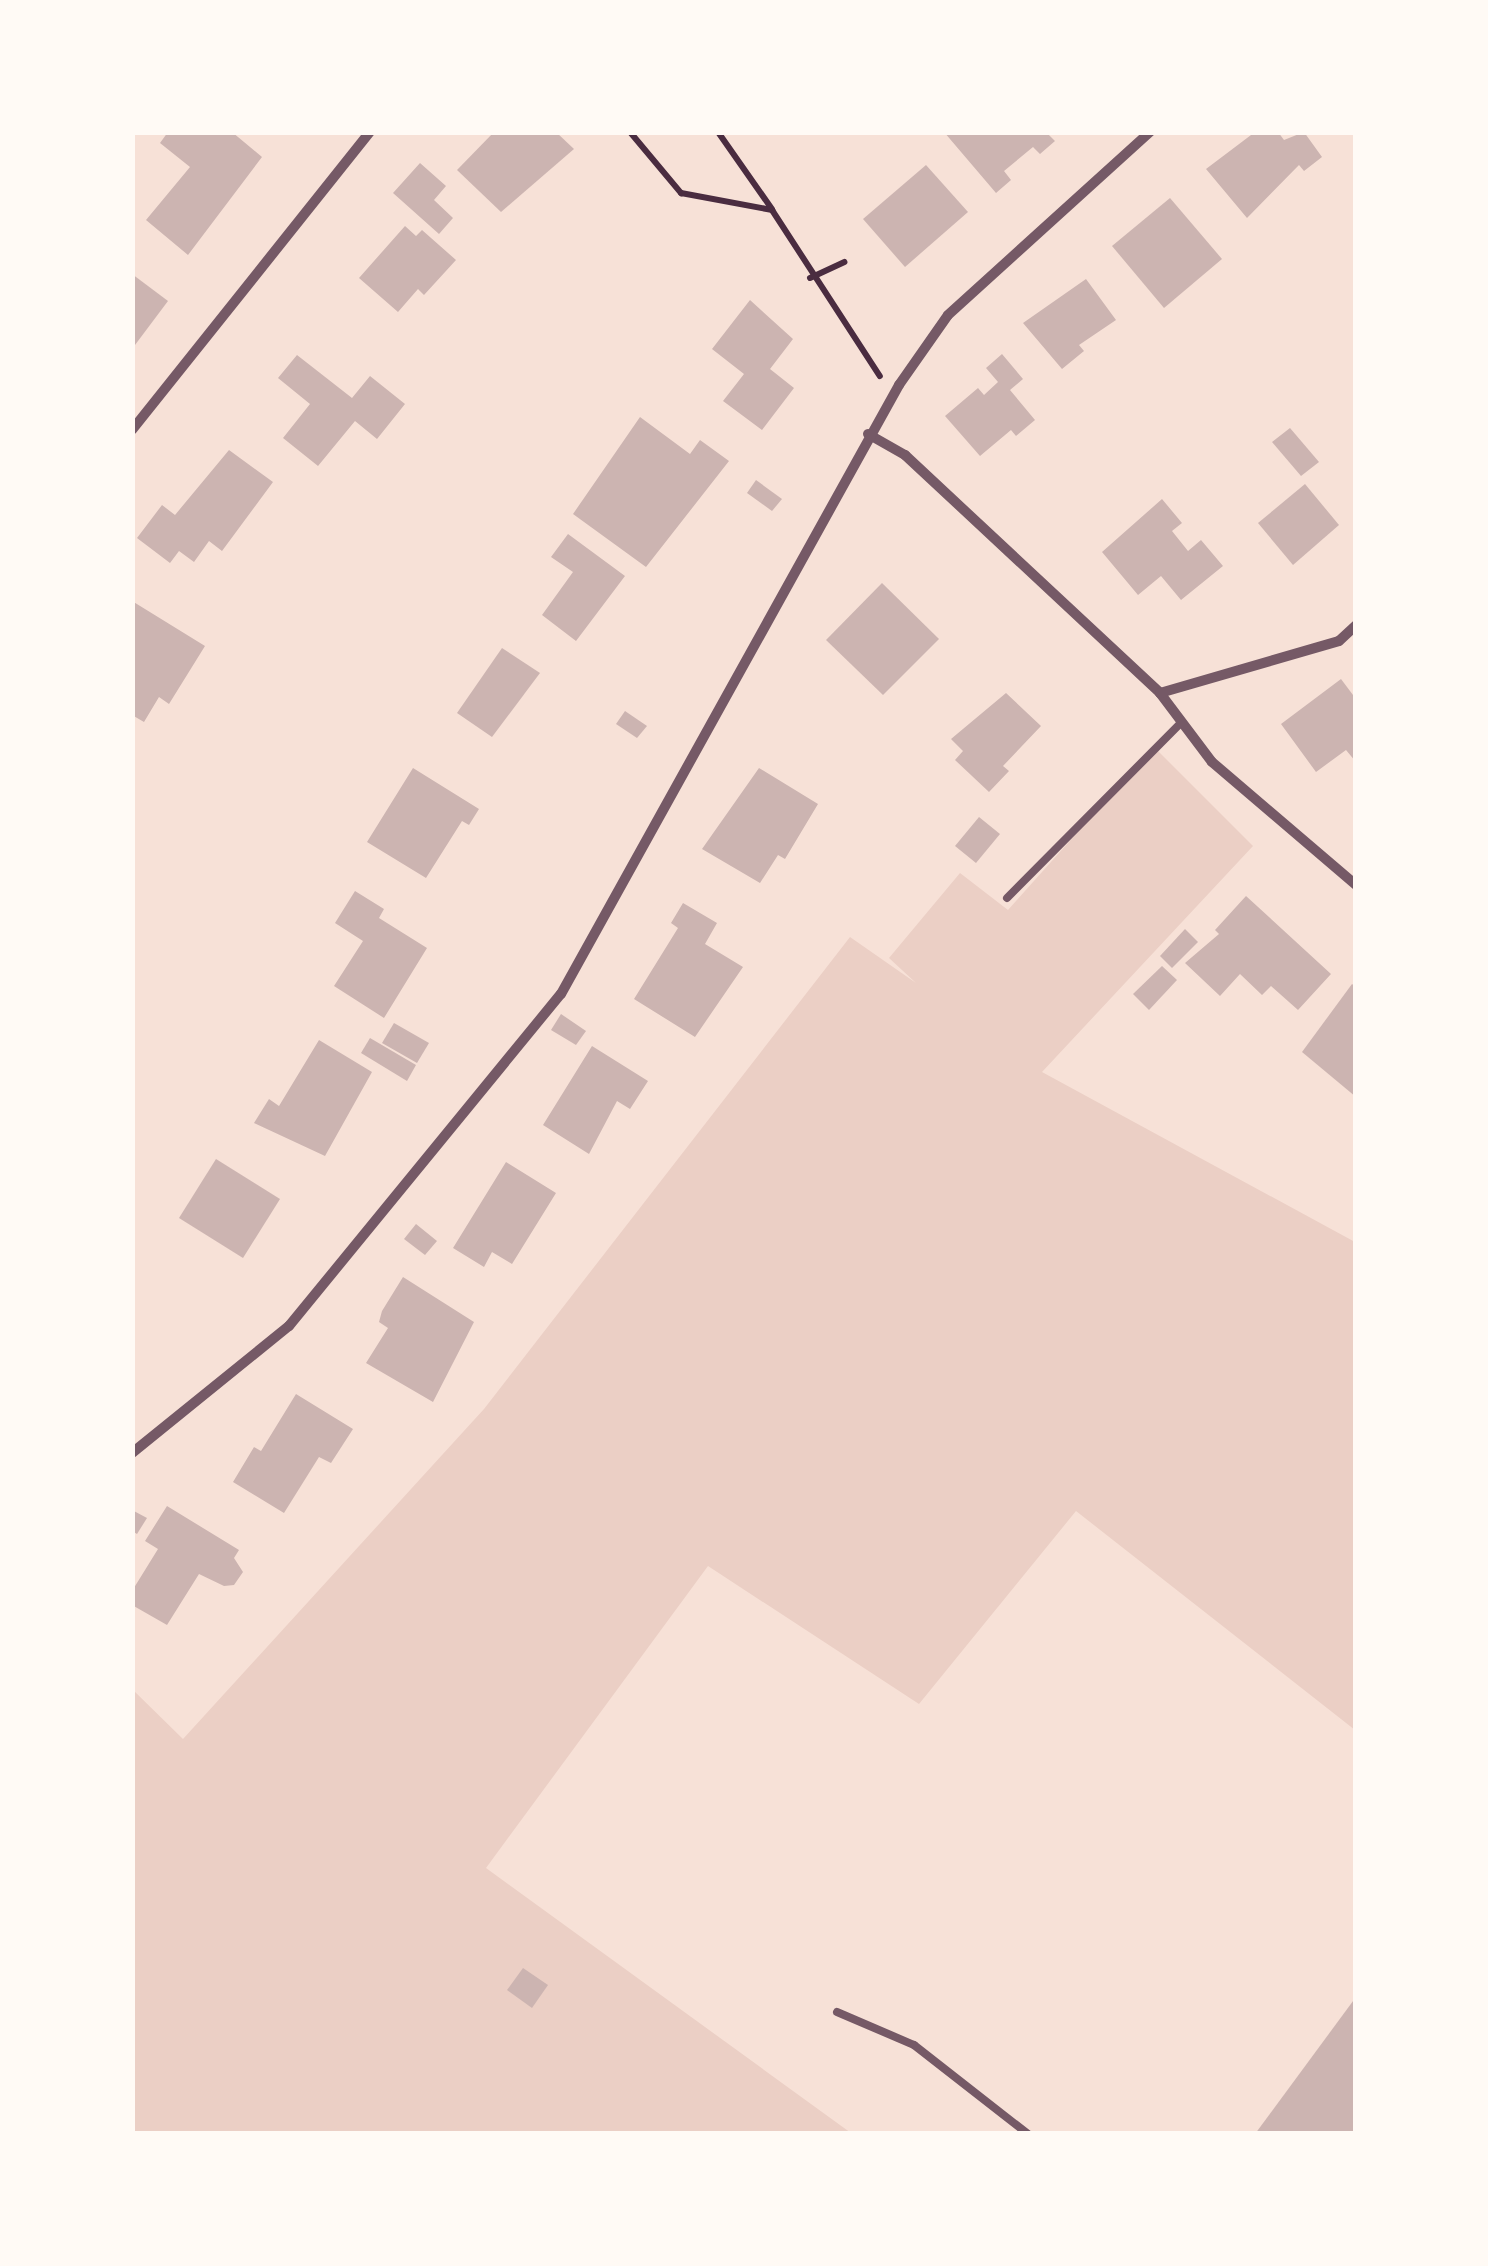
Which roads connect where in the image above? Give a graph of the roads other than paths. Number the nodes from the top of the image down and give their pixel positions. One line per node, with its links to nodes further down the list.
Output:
1 (370, 132): 3 (street)
2 (1150, 132): 4 (street)
3 (132, 430)
4 (868, 434): 6 (street); 10 (street)
5 (1356, 625): 6 (street)
6 (1160, 694): 7 (street)
7 (1182, 722): 8 (street); 9 (lane)
8 (1356, 885)
9 (1007, 898)
10 (137, 1440): 11 (street)
11 (132, 1453)
12 (837, 2012): 13 (lane)
13 (1028, 2134)

